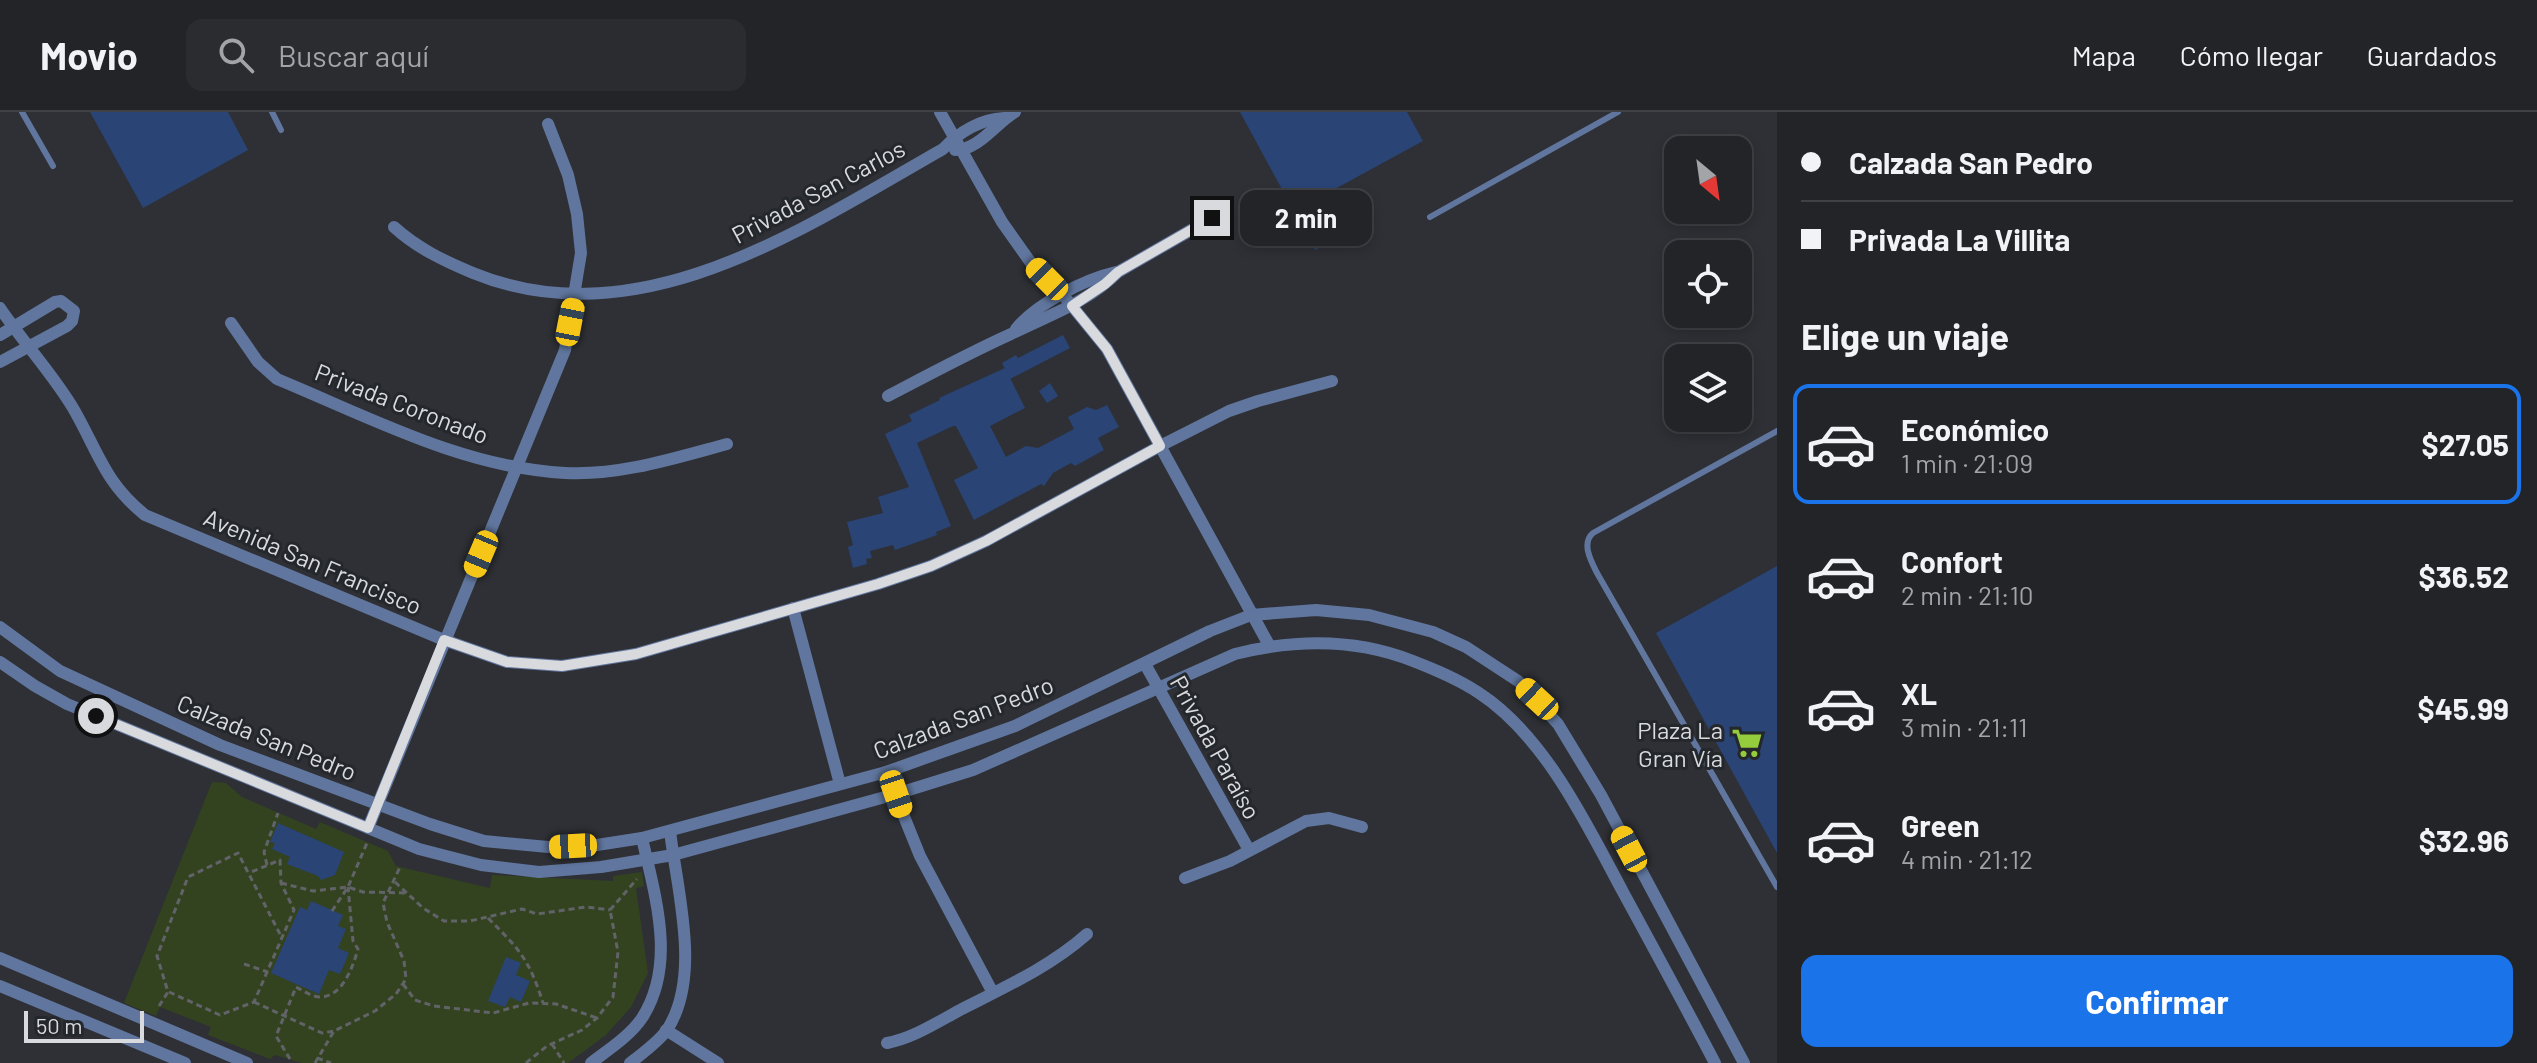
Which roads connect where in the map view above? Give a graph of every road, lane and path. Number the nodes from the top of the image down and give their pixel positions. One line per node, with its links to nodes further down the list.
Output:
1 (22, 112): 11 (lane)
2 (272, 112): 7 (lane)
3 (940, 112): 8 (street)
4 (1618, 112): 12 (lane)
5 (1009, 115): 8 (street, Privada San Carlos); 10 (street, Privada San Carlos)
6 (548, 124): 16 (street)
7 (281, 130)
8 (954, 137): 9 (street, Privada San Carlos); 10 (street)
9 (943, 149): 10 (street, Privada San Carlos); 16 (street, Privada San Carlos)
10 (961, 150): 17 (street)
11 (53, 166)
12 (1430, 217)
13 (1212, 218): 15 (street)
14 (394, 227): 16 (street, Privada San Carlos)
15 (1118, 272): 17 (street); 18 (street)
16 (576, 294): 31 (street)
17 (1063, 295): 18 (street); 22 (street)
18 (1072, 306): 22 (street); 30 (street)
19 (0, 308): 21 (street, Avenida San Francisco)
20 (231, 323): 31 (street, Privada Coronado)
21 (13, 327): 23 (street); 24 (street, Avenida San Francisco); 24 (street)
22 (1014, 332): 27 (street)
23 (0, 335)
24 (27, 347): 25 (street); 35 (street, Avenida San Francisco)
25 (0, 362)
26 (1332, 381): 30 (street, Avenida San Francisco)
27 (888, 396)
28 (1777, 431): 66 (lane)
29 (727, 444): 31 (street, Privada Coronado)
30 (1160, 446): 32 (street, Avenida San Francisco); 33 (street)
31 (517, 468): 35 (street)
32 (793, 608): 35 (street, Avenida San Francisco); 44 (street)
33 (1251, 615): 36 (street); 38 (street, Calzada San Pedro); 46 (street, Calzada San Pedro)
34 (0, 627): 37 (street, Calzada San Pedro)
35 (444, 640): 47 (street)
36 (1269, 645): 40 (street, Calzada San Pedro); 48 (street, Calzada San Pedro)
37 (23, 647): 39 (street); 41 (street, Calzada San Pedro)
38 (1145, 664): 40 (street, Privada Paraíso); 43 (street, Calzada San Pedro)
39 (3, 665): 42 (street, Calzada San Pedro)
40 (1157, 687): 45 (street, Calzada San Pedro); 55 (street, Privada Paraíso)
41 (220, 745): 42 (street); 47 (street, Calzada San Pedro)
42 (214, 765): 51 (street, Calzada San Pedro)
43 (886, 772): 44 (street, Calzada San Pedro); 45 (street)
44 (840, 784): 52 (street, Calzada San Pedro)
45 (896, 794): 56 (street, Calzada San Pedro); 80 (street)
46 (1601, 795): 48 (street); 103 (street, Calzada San Pedro)
47 (378, 805): 51 (street); 53 (street, Calzada San Pedro)
48 (1577, 808): 102 (street, Calzada San Pedro)
49 (278, 813): 58 (path)
50 (1362, 827): 55 (street, Privada Paraíso)
51 (368, 828): 57 (street, Calzada San Pedro)
52 (670, 831): 53 (street, Calzada San Pedro); 56 (street)
53 (642, 838): 57 (street)
54 (367, 842): 65 (path)
55 (1249, 850): 61 (street, Privada Paraíso)
56 (673, 855): 57 (street, Calzada San Pedro); 86 (street)
57 (647, 860): 99 (street)
58 (267, 865): 60 (path); 64 (path)
59 (400, 867): 63 (path)
60 (249, 873): 73 (path); 79 (path)
61 (1185, 878)
62 (637, 879): 69 (path)
63 (394, 881): 67 (path); 68 (path)
64 (281, 883): 65 (path); 73 (path)
65 (348, 887): 67 (path); 70 (path); 84 (path)
66 (1777, 887)
67 (390, 893): 68 (path); 77 (path)
68 (407, 893): 71 (path)
69 (610, 910): 71 (path); 85 (path)
70 (332, 911)
71 (487, 917): 82 (path)
72 (1087, 934): 80 (street)
73 (282, 938): 76 (path)
74 (0, 958): 88 (street)
75 (244, 964): 76 (path)
76 (268, 972): 81 (path)
77 (403, 984): 82 (path); 87 (path)
78 (0, 986): 93 (street)
79 (168, 992): 81 (path); 83 (path)
80 (993, 993): 89 (street)
81 (254, 1002): 84 (path)
82 (543, 1003): 85 (path)
83 (159, 1006)
84 (283, 1016): 87 (path); 92 (path)
85 (597, 1018): 90 (path)
86 (666, 1030): 100 (street); 101 (street)
87 (334, 1031): 91 (path)
88 (194, 1040): 93 (street); 94 (street)
89 (887, 1043)
90 (552, 1044): 97 (path); 98 (path)
91 (317, 1058): 95 (path); 96 (path)
92 (290, 1059)
93 (184, 1063)
94 (247, 1063)
95 (315, 1063)
96 (331, 1063)
97 (526, 1063)
98 (564, 1063)
99 (591, 1063)
100 (630, 1063)
101 (718, 1063)
102 (1715, 1063)
103 (1744, 1063)

